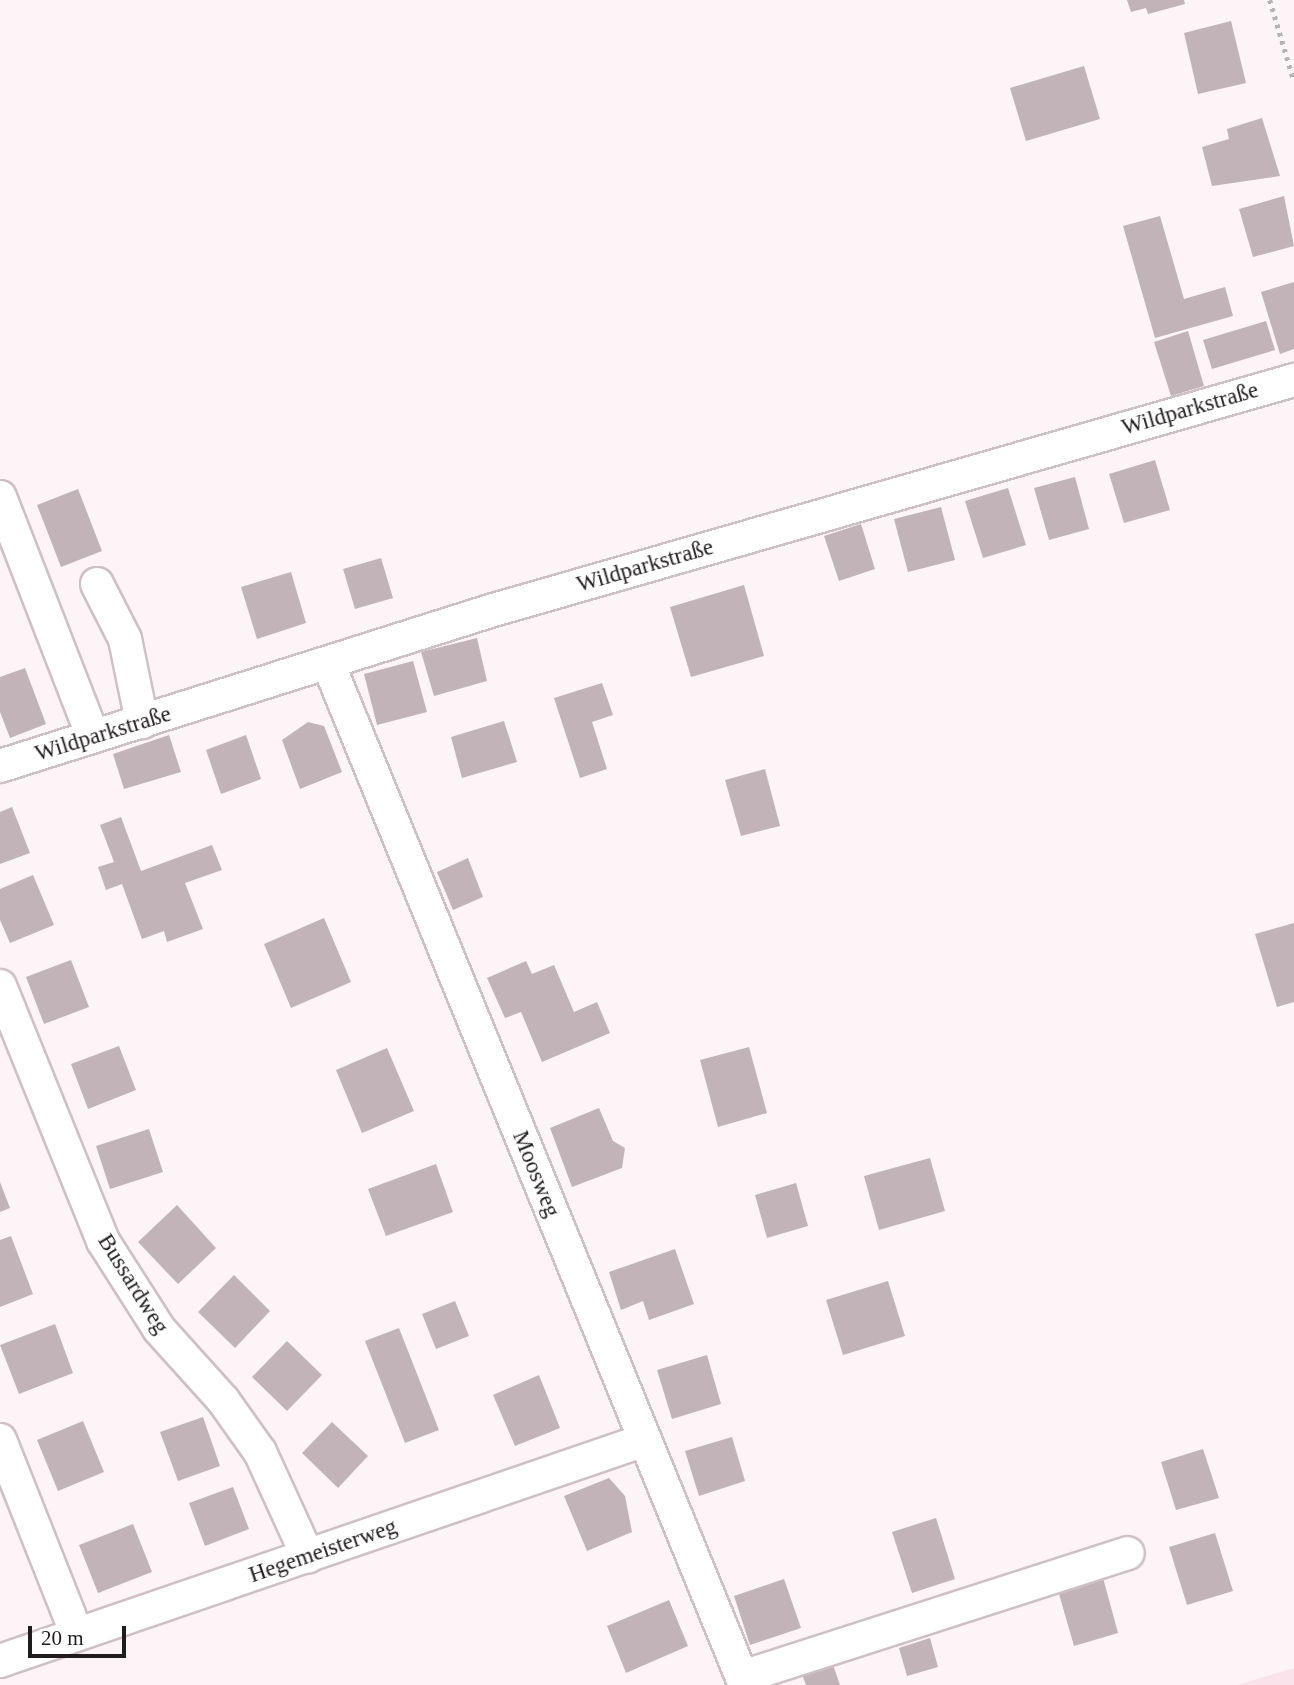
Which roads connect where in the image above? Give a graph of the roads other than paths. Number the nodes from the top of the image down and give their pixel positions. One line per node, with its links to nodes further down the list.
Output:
1 (1294, 380): 4 (street, Wildparkstraße)
2 (0, 497): 6 (street)
3 (97, 584): 5 (street)
4 (328, 663): 5 (street, Wildparkstraße); 10 (street, Moosweg)
5 (142, 722): 6 (street, Wildparkstraße)
6 (93, 737): 7 (street, Wildparkstraße)
7 (0, 766)
8 (0, 986): 12 (street, Bussardweg)
9 (0, 1440): 13 (street)
10 (645, 1440): 12 (street, Hegemeisterweg); 15 (street, Moosweg)
11 (1128, 1553): 15 (street)
12 (308, 1557): 13 (street, Hegemeisterweg)
13 (77, 1634): 14 (street, Hegemeisterweg)
14 (0, 1661)
15 (743, 1681)

